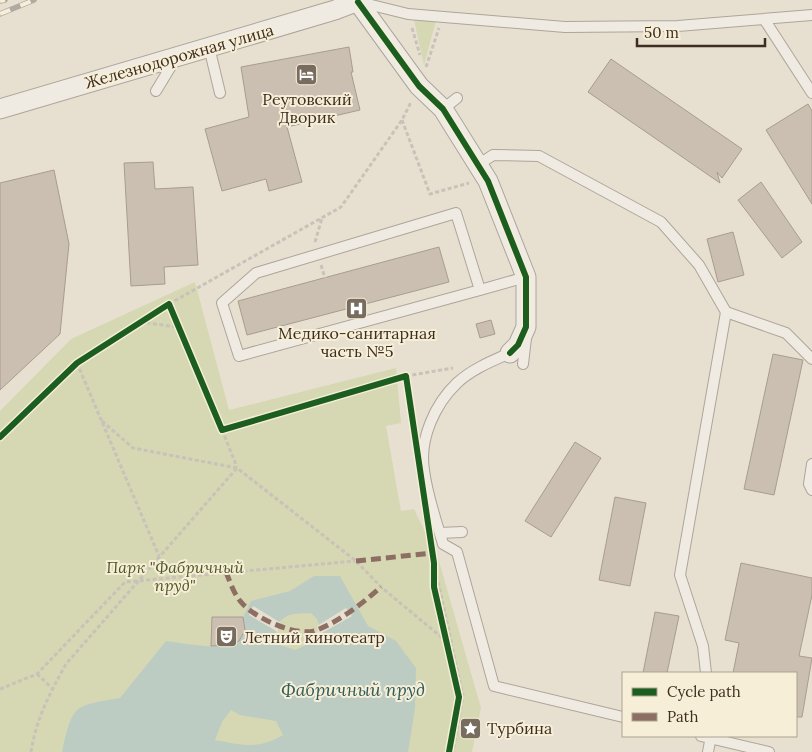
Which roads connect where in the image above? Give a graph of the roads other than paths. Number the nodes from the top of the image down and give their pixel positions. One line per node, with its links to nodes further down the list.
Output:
1 (360, 1): 3 (lane); 4 (street, Железнодорожная улица); 10 (street)
2 (812, 15): 3 (lane)
3 (764, 19): 8 (lane)
4 (209, 48): 5 (street, Железнодорожная улица); 7 (lane)
5 (176, 57): 6 (lane); 9 (street, Железнодорожная улица)
6 (156, 91)
7 (220, 93)
8 (812, 93)
9 (0, 109)
10 (478, 165): 11 (street); 13 (lane)
11 (526, 277): 12 (lane); 14 (street)
12 (480, 290): 12 (lane)
13 (726, 312): 15 (lane); 20 (lane)
14 (517, 359): 19 (lane)
15 (812, 360)
16 (812, 464): 17 (lane)
17 (812, 490)
18 (462, 532): 19 (lane)
19 (440, 533): 21 (lane)
20 (706, 672)
21 (622, 717)
22 (708, 737): 23 (lane); 24 (lane)
23 (708, 752)
24 (768, 752)

